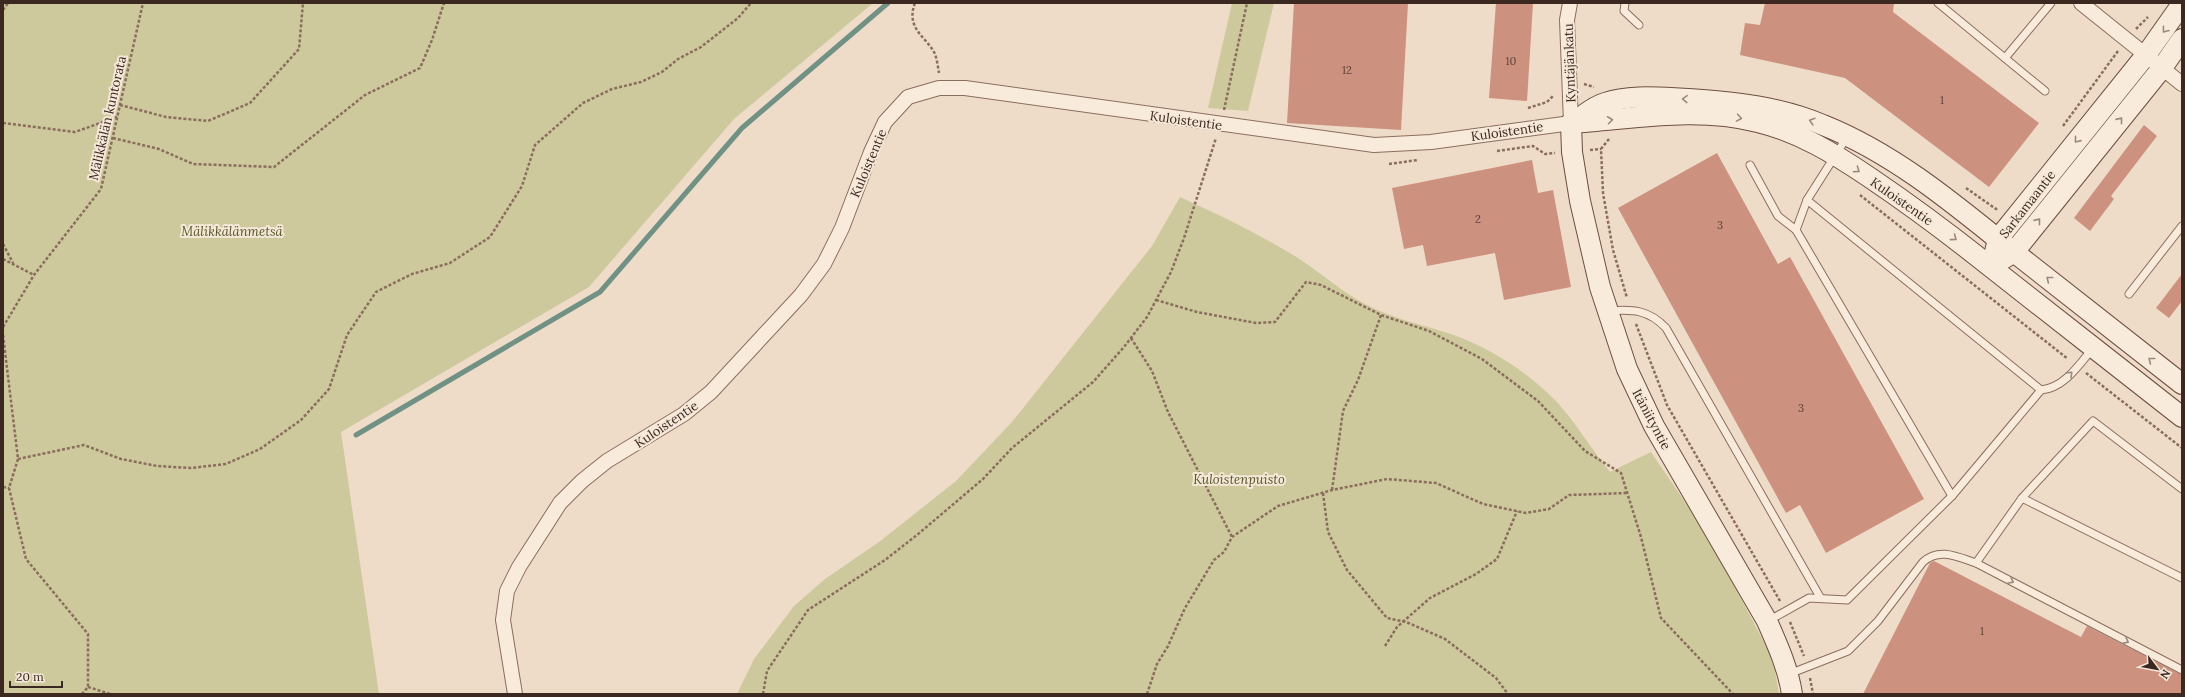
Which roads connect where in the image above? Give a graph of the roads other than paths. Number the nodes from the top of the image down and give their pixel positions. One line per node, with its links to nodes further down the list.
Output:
1 (1570, 3): 14 (street, Kyntäjänkatu)
2 (1625, 3): 7 (lane)
3 (1938, 3): 10 (lane)
4 (2051, 3): 10 (lane)
5 (2081, 3): 9 (street)
6 (2182, 4): 9 (street, Sarkamaantie, one-way to 9)
7 (1639, 25)
8 (2182, 39): 11 (street, Sarkamaantie)
9 (2146, 55): 11 (street); 21 (street, Sarkamaantie, one-way to 21)
10 (2005, 58): 13 (lane)
11 (2162, 68): 12 (street); 22 (street, Sarkamaantie, one-way to 11)
12 (2182, 84)
13 (2045, 91)
14 (1571, 123): 15 (street, Kuloistentie, one-way to 14); 16 (street, Kuloistentie, one-way to 16); 25 (street, Itäniityntie); 39 (street, Kuloistentie)
15 (1848, 135): 16 (lane); 21 (street, Kuloistentie)
16 (1836, 155): 18 (lane); 23 (street, Kuloistentie, one-way to 23)
17 (1750, 165): 20 (lane)
18 (1807, 200): 20 (lane); 28 (lane)
19 (2181, 229): 24 (lane)
20 (1796, 230): 31 (lane)
21 (1998, 239): 22 (street, Kuloistentie); 23 (street, Sarkamaantie)
22 (2014, 252): 23 (street, Sarkamaantie); 27 (street, Kuloistentie, one-way to 22)
23 (1991, 267): 26 (street, Kuloistentie)
24 (2129, 294)
25 (1607, 311): 35 (lane); 36 (street, Itäniityntie)
26 (2094, 348): 28 (lane, one-way to 26); 29 (street, Kuloistentie)
27 (2182, 384)
28 (2041, 390): 31 (lane)
29 (2180, 412)
30 (2182, 489): 32 (lane)
31 (1952, 496): 35 (lane)
32 (2022, 498): 33 (lane); 34 (lane)
33 (1976, 563): 37 (lane, one-way to 37); 38 (lane)
34 (2182, 578)
35 (1820, 597): 36 (lane)
36 (1767, 621): 38 (street, Itäniityntie)
37 (2182, 670)
38 (1789, 674): 40 (street, Itäniityntie)
39 (515, 694)
40 (1792, 694)

